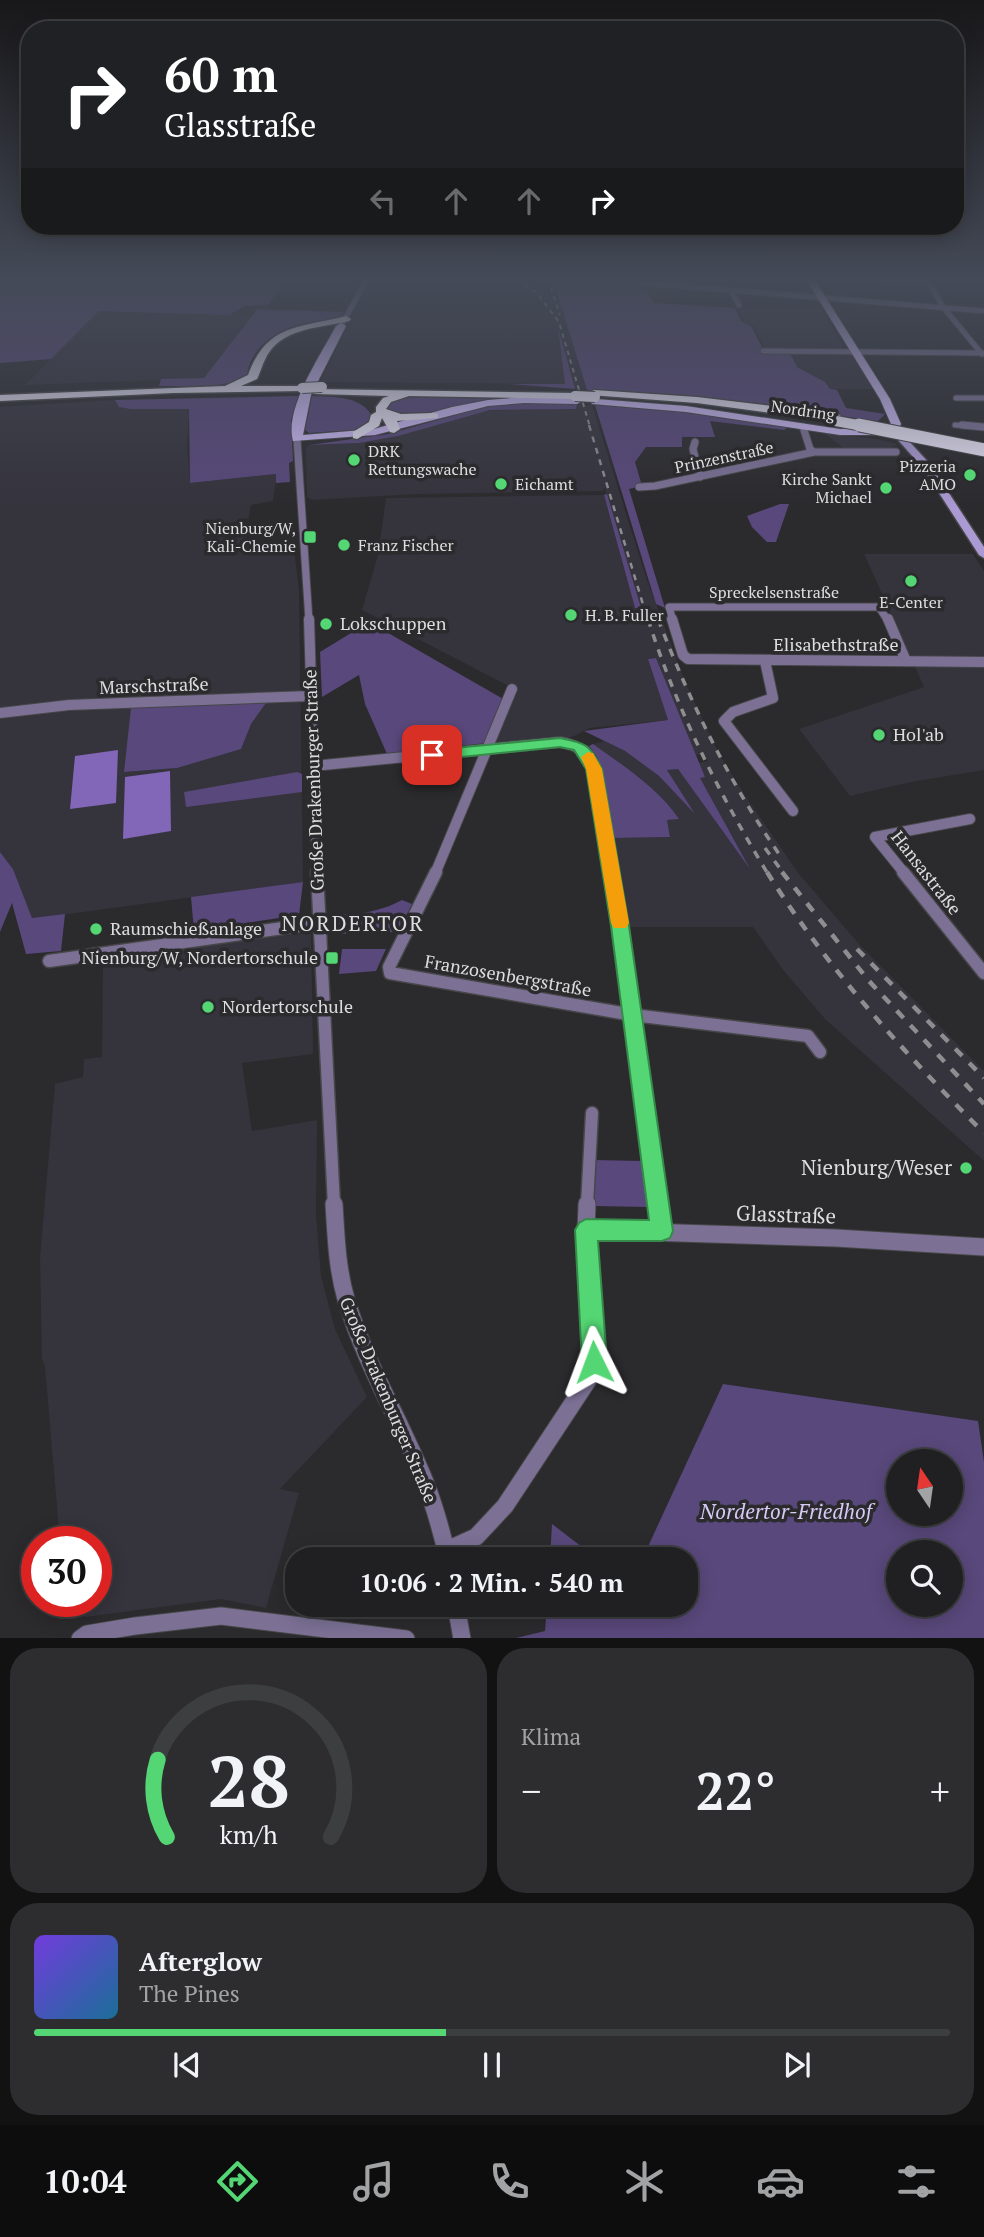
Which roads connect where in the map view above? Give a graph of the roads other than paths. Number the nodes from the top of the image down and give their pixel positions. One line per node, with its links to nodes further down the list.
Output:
1 (262, 355): 4 (highway)
2 (326, 355): 24 (main road, Große Drakenburger Straße)
3 (858, 355): 16 (main road)
4 (258, 366): 5 (highway); 6 (highway)
5 (206, 390): 6 (highway); 6 (highway); 13 (highway); 13 (highway)
6 (301, 390): 7 (highway)
7 (318, 391): 8 (highway); 9 (highway); 14 (highway)
8 (455, 392): 9 (highway); 14 (highway)
9 (575, 396): 10 (highway, bridge); 15 (main road)
10 (595, 397): 18 (main road, Nordring); 27 (highway, bridge)
11 (957, 398): 12 (street)
12 (984, 398)
13 (0, 400)
14 (381, 414): 15 (highway); 20 (highway); 23 (highway)
15 (434, 416): 20 (main road)
16 (896, 424): 21 (main road); 22 (main road)
17 (956, 425): 19 (street)
18 (803, 426): 21 (main road, Nordring); 28 (street)
19 (984, 427)
20 (394, 429): 23 (main road)
21 (879, 432): 25 (main road)
22 (914, 433): 25 (main road); 27 (main road)
23 (357, 435): 24 (main road)
24 (297, 439): 38 (street, Große Drakenburger Straße)
25 (902, 439): 32 (main road)
26 (695, 442): 30 (street)
27 (984, 448)
28 (814, 452): 29 (street, Prinzenstraße); 30 (street, Prinzenstraße)
29 (896, 452)
30 (699, 477): 31 (street, Prinzenstraße)
31 (639, 487)
32 (984, 555)
33 (688, 659): 34 (street, Elisabethstraße); 35 (street, Spreckelsenstraße)
34 (765, 660): 35 (street, Elisabethstraße); 42 (street)
35 (906, 661): 36 (street, Elisabethstraße)
36 (984, 662)
37 (512, 689): 40 (street)
38 (310, 696): 39 (street, Marschstraße); 41 (street, Große Drakenburger Straße)
39 (0, 713)
40 (484, 750): 41 (street); 47 (street); 47 (street, Franzosenbergstraße)
41 (313, 766): 44 (street, Große Drakenburger Straße)
42 (793, 811)
43 (970, 819): 46 (street, Hansastraße)
44 (319, 923): 45 (street); 53 (street, Große Drakenburger Straße)
45 (49, 961)
46 (984, 973)
47 (632, 1015): 48 (street, Franzosenbergstraße); 51 (street)
48 (820, 1052)
49 (592, 1113): 50 (street)
50 (586, 1230): 51 (street, Glasstraße); 54 (street)
51 (662, 1231): 52 (street, Glasstraße)
52 (984, 1247)
53 (445, 1547)
54 (460, 1547)
55 (457, 1617): 56 (street)
56 (458, 1637)
57 (81, 1638): 58 (street)
58 (398, 1638)

